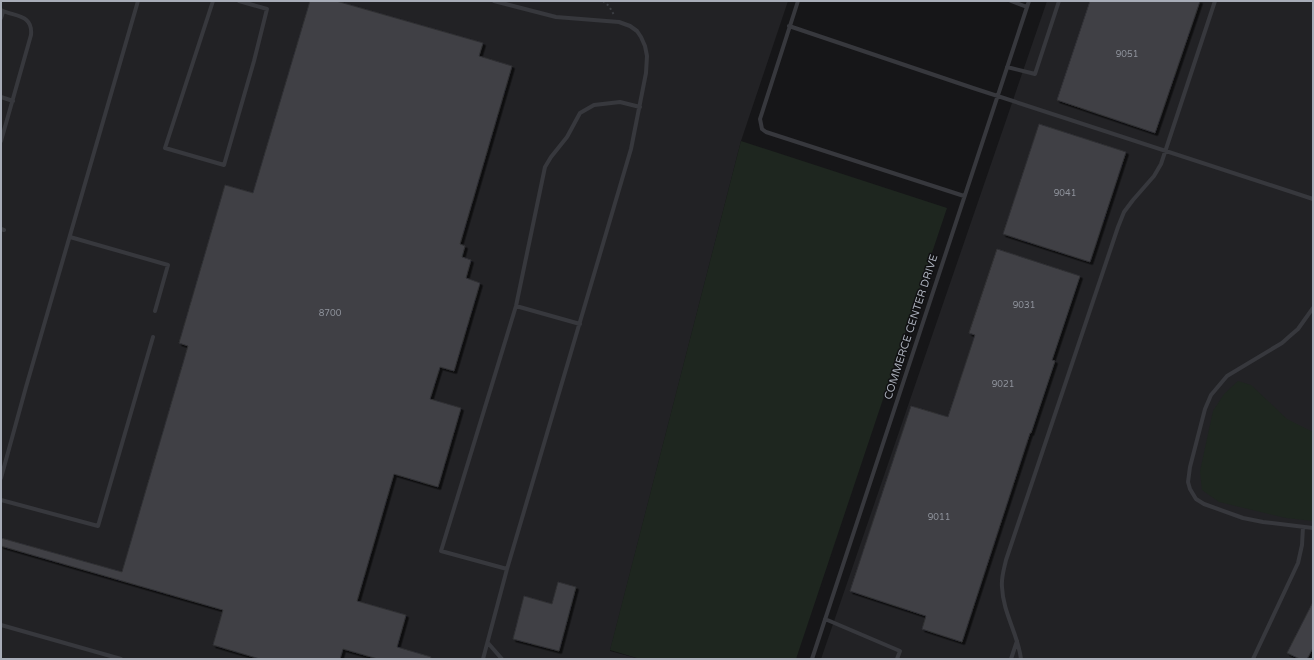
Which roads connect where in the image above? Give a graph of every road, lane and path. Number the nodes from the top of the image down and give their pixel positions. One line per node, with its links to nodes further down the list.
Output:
1 (138, 1): 25 (lane)
2 (213, 1): 3 (lane)
3 (239, 1)
4 (494, 1): 14 (lane)
5 (603, 1): 14 (path)
6 (798, 1): 15 (lane)
7 (1011, 1): 11 (lane)
8 (1029, 1): 11 (lane, COMMERCE CENTER DRIVE)
9 (1059, 1): 16 (lane)
10 (1215, 1): 22 (lane)
11 (1027, 7): 16 (lane, COMMERCE CENTER DRIVE)
12 (2, 11): 13 (lane); 19 (lane)
13 (1, 18)
14 (619, 22): 20 (lane)
15 (789, 26): 17 (lane); 23 (lane)
16 (1007, 67): 17 (lane, COMMERCE CENTER DRIVE)
17 (997, 96): 22 (lane); 23 (lane, COMMERCE CENTER DRIVE)
18 (1, 97): 19 (lane)
19 (13, 101): 21 (lane)
20 (640, 106): 26 (lane); 29 (lane)
21 (1, 141)
22 (1167, 151): 24 (lane); 38 (lane)
23 (964, 196): 36 (lane, COMMERCE CENTER DRIVE)
24 (1313, 199)
25 (70, 237): 28 (lane); 31 (lane)
26 (516, 306): 29 (lane); 35 (lane)
27 (1313, 308): 33 (lane)
28 (155, 311)
29 (580, 324): 35 (lane)
30 (153, 338): 32 (lane)
31 (1, 478)
32 (1, 500)
33 (1303, 527): 34 (lane); 47 (lane)
34 (1313, 528)
35 (508, 570): 39 (lane)
36 (825, 619): 43 (lane, COMMERCE CENTER DRIVE); 44 (lane)
37 (1, 625): 40 (lane)
38 (1017, 640): 45 (lane); 46 (lane)
39 (488, 643): 41 (lane); 42 (lane)
40 (121, 659)
41 (483, 659)
42 (502, 659)
43 (812, 659)
44 (897, 659)
45 (1011, 659)
46 (1021, 659)
47 (1252, 659)

